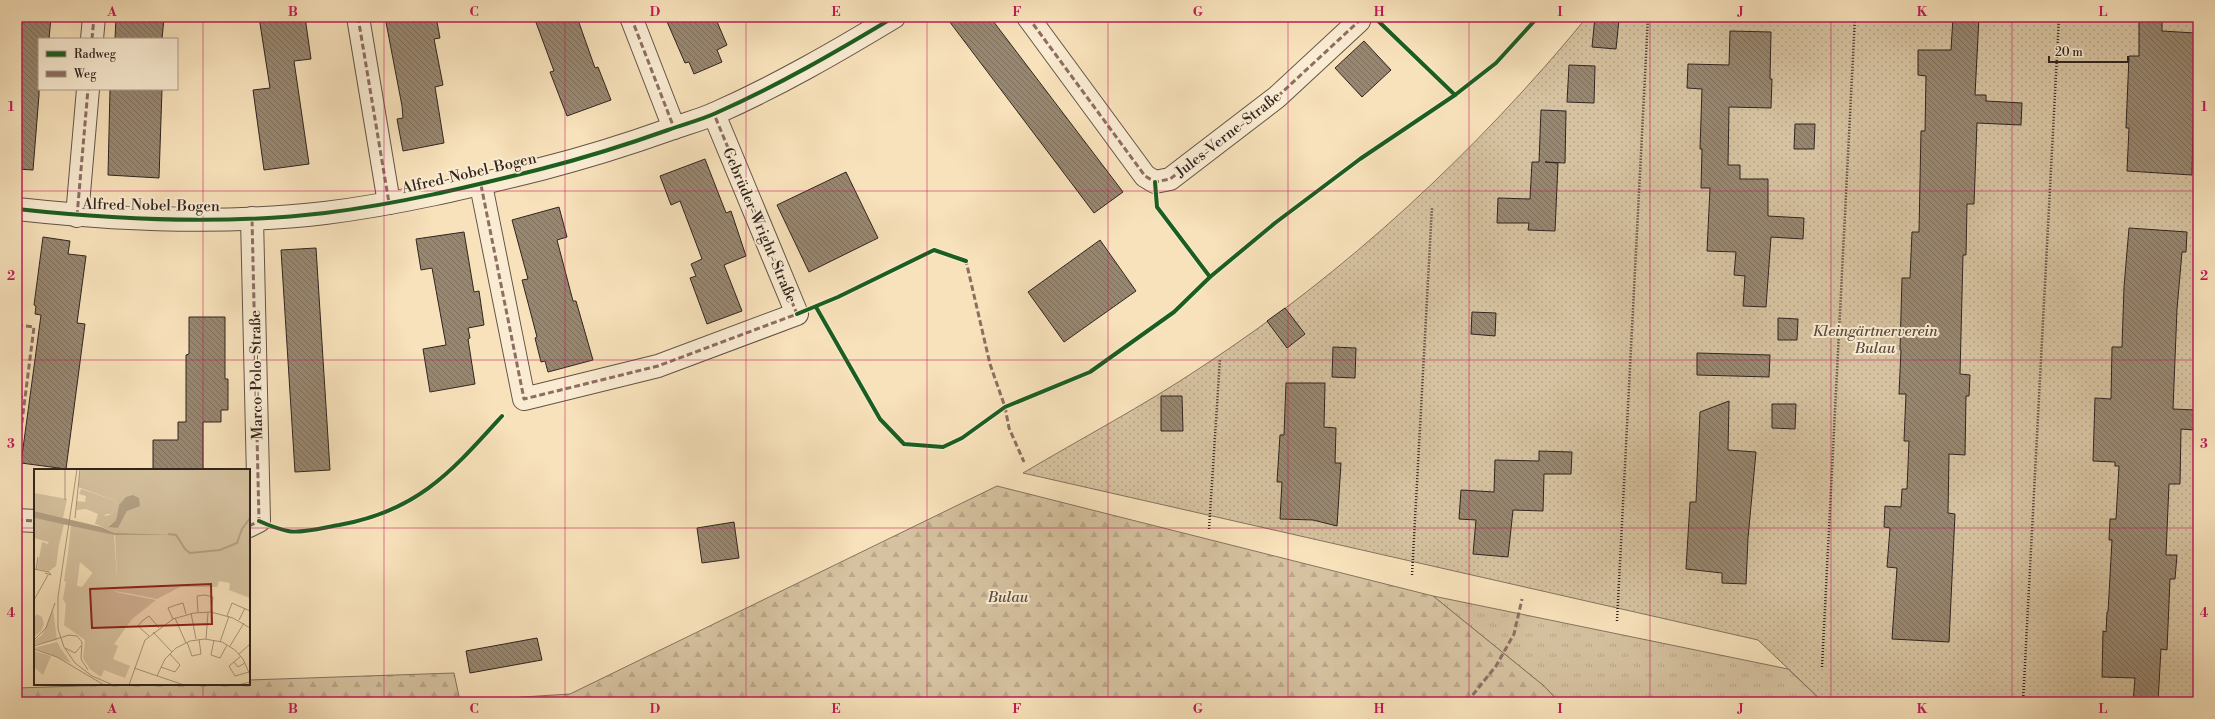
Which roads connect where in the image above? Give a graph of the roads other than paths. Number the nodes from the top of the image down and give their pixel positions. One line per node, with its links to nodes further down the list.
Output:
1 (94, 17): 7 (street)
2 (358, 17): 12 (street)
3 (631, 17): 10 (street)
4 (894, 17): 9 (street, Alfred-Nobel-Bogen)
5 (1028, 17): 6 (street, Jules-Verne-Straße)
6 (1360, 17)
7 (92, 38)
8 (88, 90): 14 (street)
9 (714, 114): 10 (street, Alfred-Nobel-Bogen); 11 (street, Gebrüder-Wright-Straße)
10 (674, 128): 11 (street, Alfred-Nobel-Bogen)
11 (481, 185): 12 (street, Alfred-Nobel-Bogen)
12 (389, 203): 15 (street, Alfred-Nobel-Bogen)
13 (17, 209): 14 (street, Alfred-Nobel-Bogen)
14 (77, 216): 15 (street, Alfred-Nobel-Bogen)
15 (252, 218): 18 (street, Marco-Polo-Straße)
16 (17, 520): 17 (street)
17 (34, 521)
18 (250, 526)

